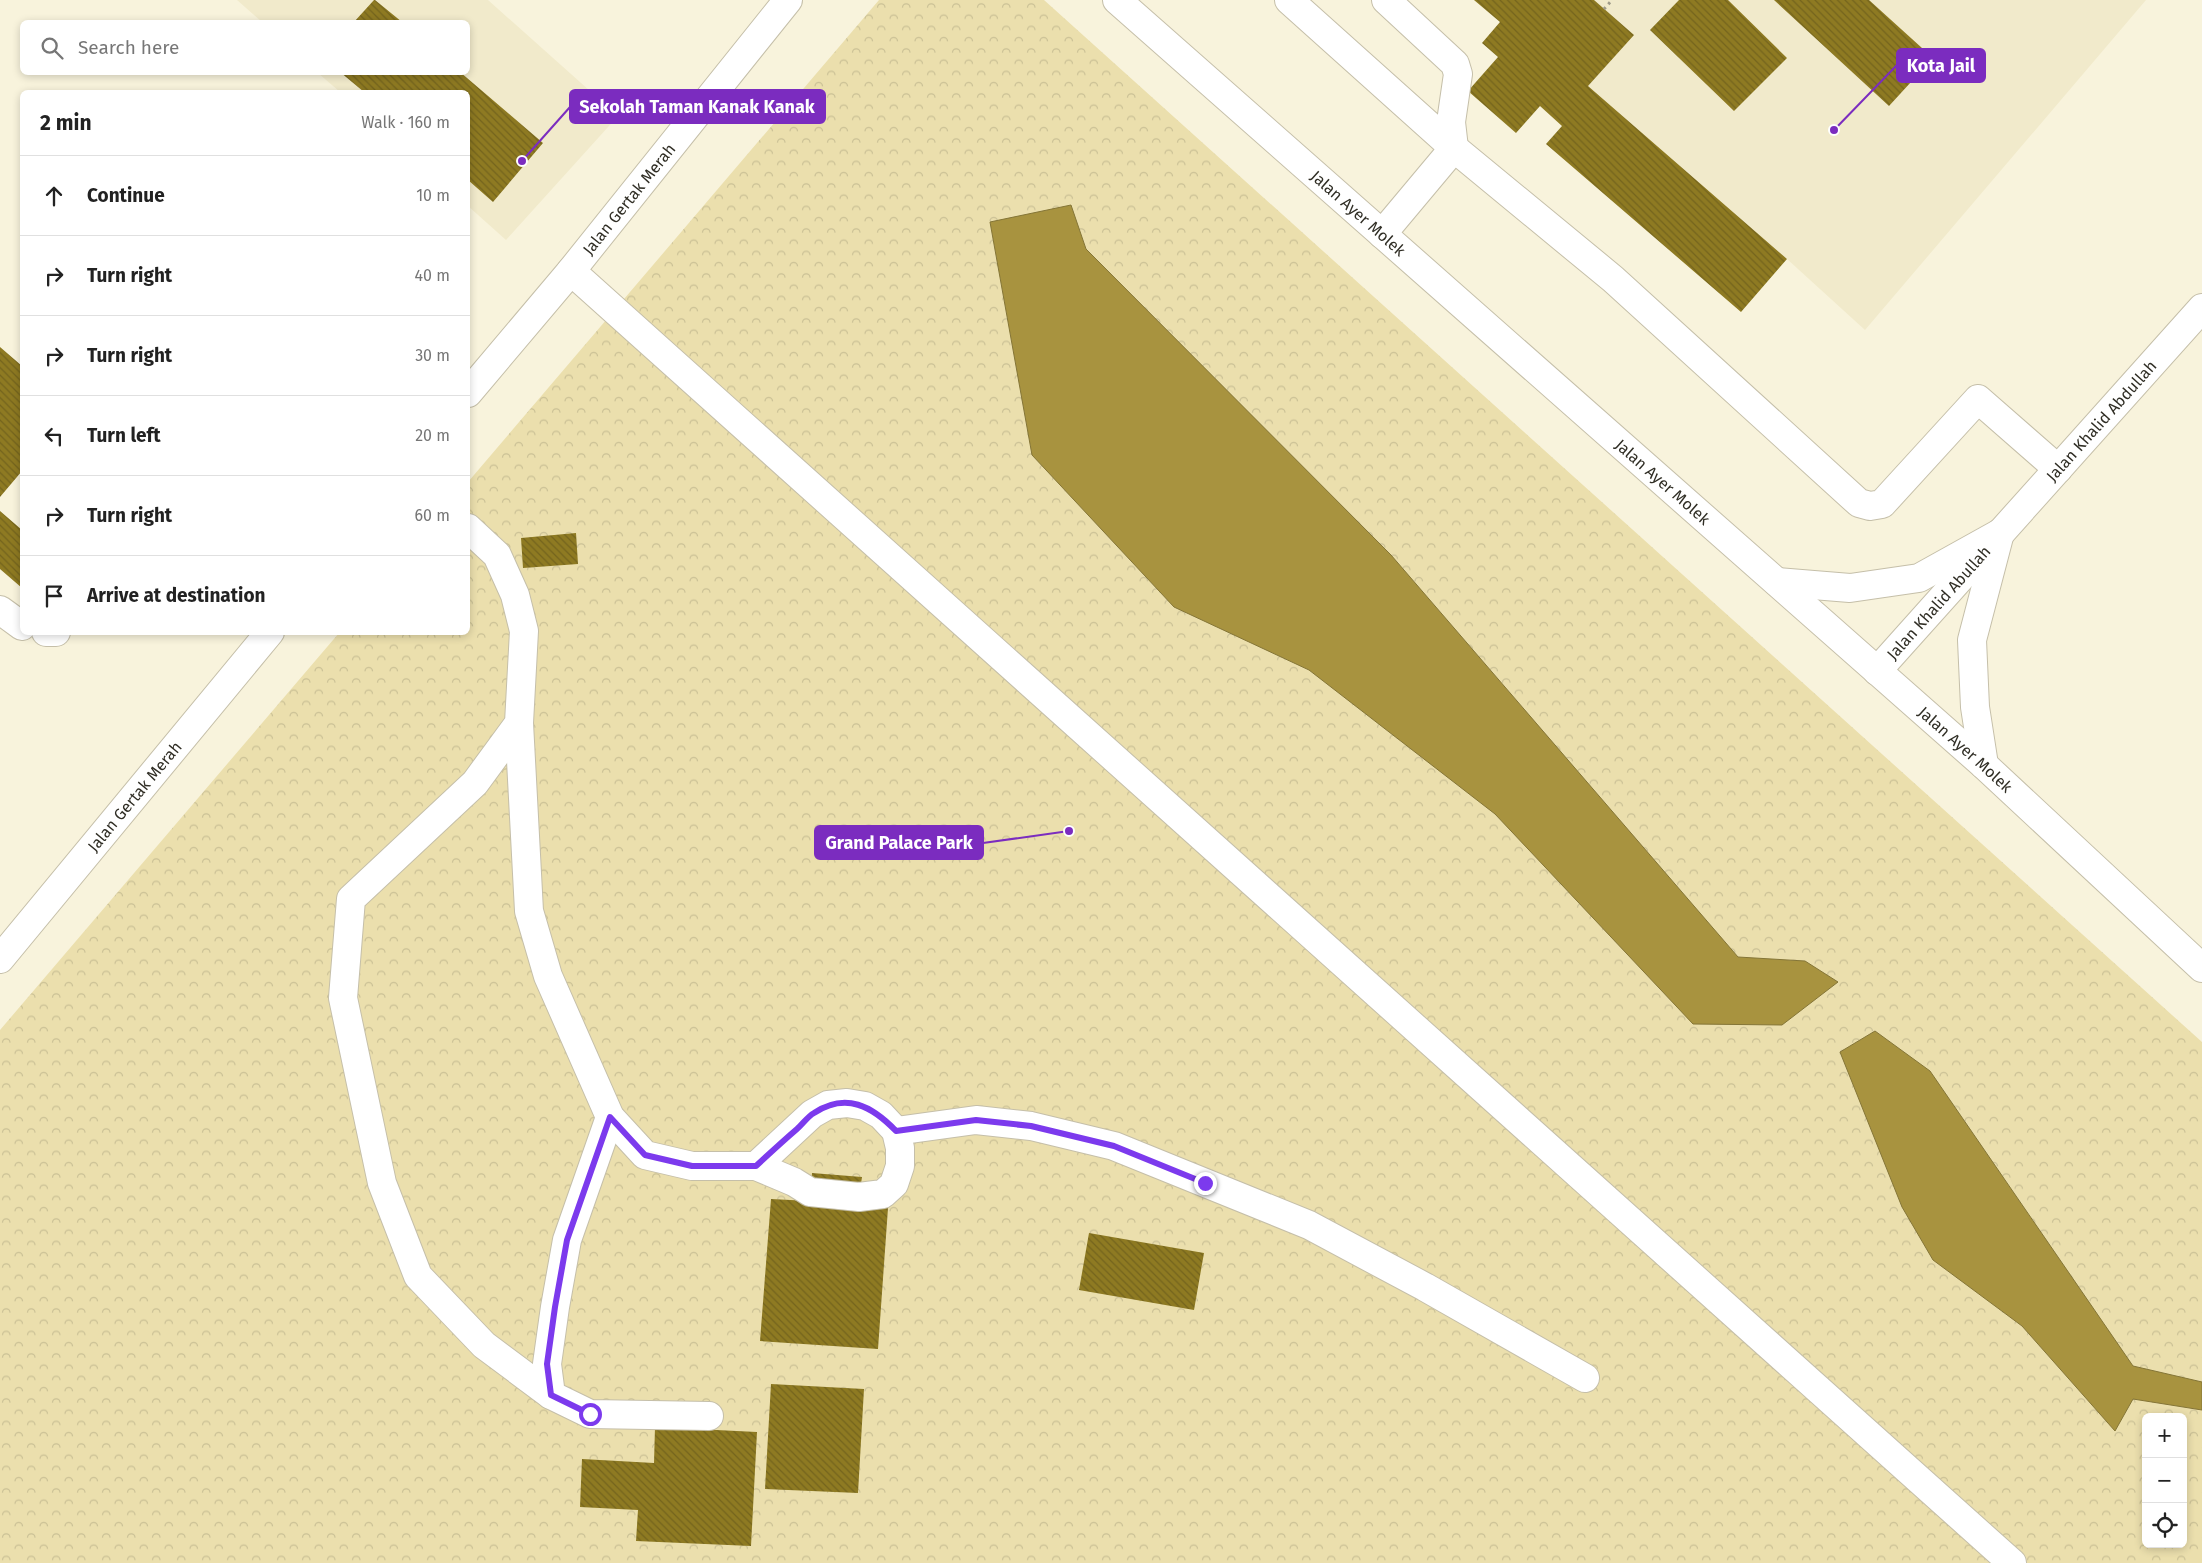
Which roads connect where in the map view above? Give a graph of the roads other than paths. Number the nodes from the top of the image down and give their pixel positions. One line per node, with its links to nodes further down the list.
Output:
1 (788, 0): 7 (main road, Jalan Gertak Merah)
2 (1117, 0): 6 (main road, Jalan Ayer Molek)
3 (1289, 0): 5 (main road)
4 (1386, 0): 5 (main road)
5 (1454, 148): 6 (main road); 10 (main road)
6 (1382, 234): 13 (main road, Jalan Ayer Molek)
7 (571, 271): 9 (main road, Jalan Gertak Merah); 28 (main road)
8 (2202, 308): 10 (main road, Jalan Khalid Abdullah)
9 (470, 391)
10 (2058, 469): 12 (main road, Jalan Khalid Abdullah)
11 (470, 530): 18 (main road)
12 (2000, 533): 13 (main road); 17 (main road, Jalan Khalid Abullah); 19 (main road)
13 (1777, 582): 17 (main road, Jalan Ayer Molek)
14 (0, 610): 15 (main road)
15 (20, 625)
16 (268, 635): 20 (main road, Jalan Gertak Merah)
17 (1877, 670): 19 (main road, Jalan Ayer Molek)
18 (519, 723): 22 (main road); 26 (main road)
19 (1984, 766): 21 (main road, Jalan Ayer Molek)
20 (0, 959)
21 (2202, 968)
22 (610, 1117): 24 (main road); 26 (main road)
23 (896, 1131): 24 (main road); 24 (main road); 25 (main road)
24 (756, 1166)
25 (1585, 1378)
26 (551, 1395): 27 (main road)
27 (709, 1416)
28 (2012, 1563)

